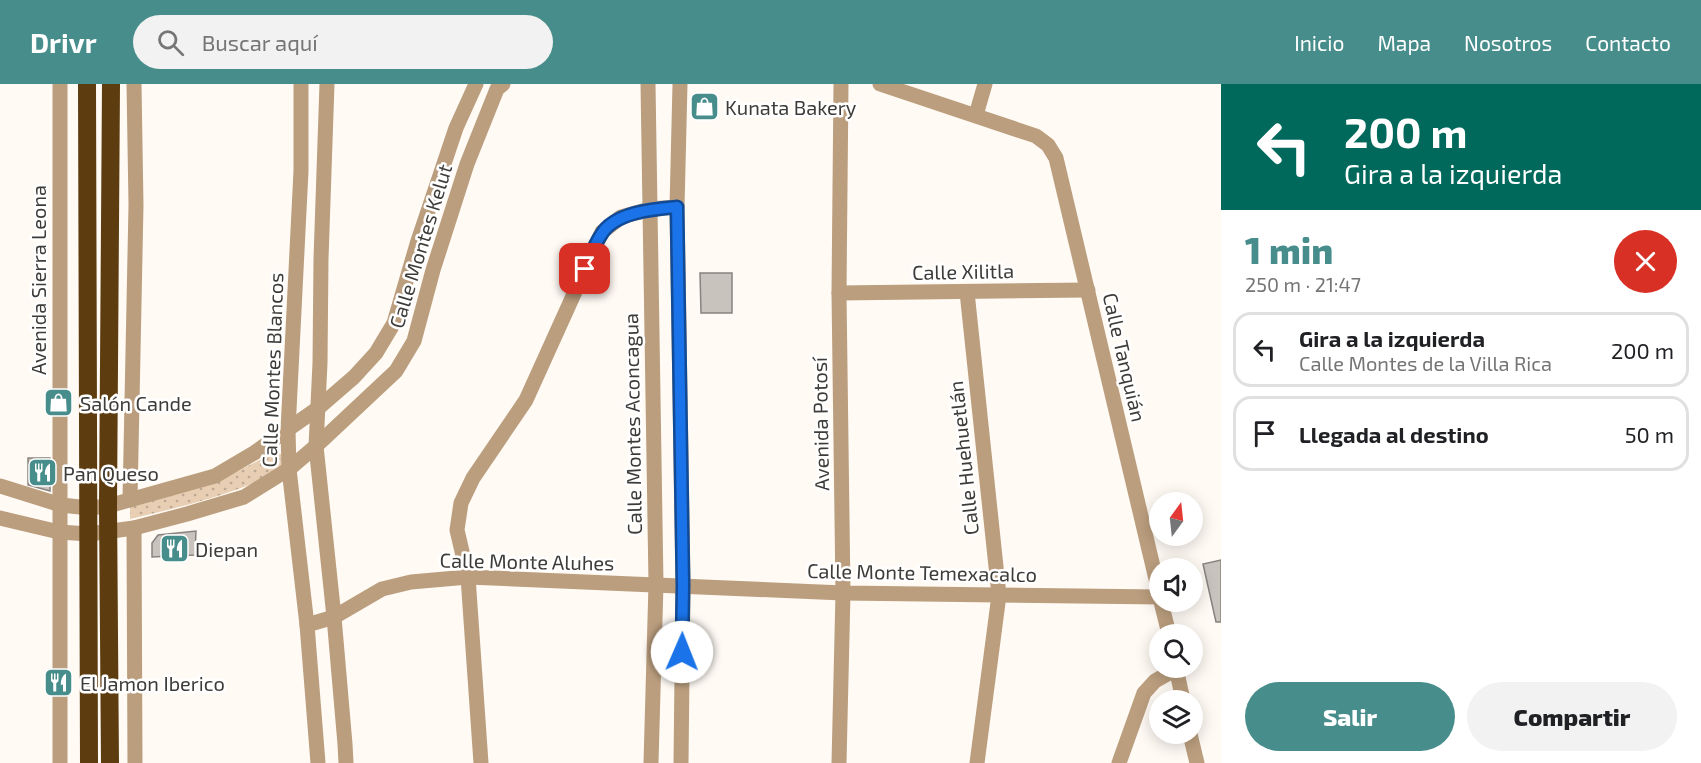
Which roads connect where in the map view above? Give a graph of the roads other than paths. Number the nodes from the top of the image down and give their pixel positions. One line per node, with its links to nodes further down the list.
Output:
1 (60, 84): 29 (street, Avenida Sierra Leona)
2 (87, 84): 22 (highway)
3 (111, 84): 21 (highway)
4 (134, 84): 28 (street)
5 (302, 84): 24 (street, Calle Montes Blancos)
6 (327, 84): 23 (street)
7 (476, 84): 23 (street, Calle Montes Kelut)
8 (648, 84): 17 (street, Calle Montes Aconcagua)
9 (680, 84): 16 (street)
10 (841, 84): 20 (street, Avenida Potosí)
11 (880, 84): 14 (street)
12 (985, 84): 15 (street)
13 (498, 86): 25 (street, Calle Montes Kelut)
14 (923, 90): 15 (street)
15 (976, 115): 18 (street, Calle Tanquián)
16 (677, 207): 17 (street); 40 (street)
17 (650, 209): 38 (street); 39 (street, Calle Montes Aconcagua)
18 (1088, 290): 19 (street, Calle Xilitla); 37 (street, Calle Tanquián)
19 (967, 292): 20 (street, Calle Xilitla); 42 (street, Calle Huehuetlán)
20 (839, 293): 41 (street, Avenida Potosí)
21 (110, 302): 22 (highway); 30 (highway)
22 (88, 303): 31 (highway)
23 (317, 409): 24 (street, Calle Montes Kelut); 25 (street)
24 (288, 430): 26 (street, Calle Montes Blancos); 28 (street, Calle Montes Kelut)
25 (316, 446): 26 (street, Calle Montes Kelut); 44 (street)
26 (289, 469): 33 (street, Calle Montes Kelut); 45 (street, Calle Montes Blancos)
27 (0, 486): 29 (street, Calle Montes Kelut)
28 (130, 500): 30 (street, Calle Montes Kelut)
29 (61, 505): 31 (street, Calle Montes Kelut); 34 (street, Avenida Sierra Leona)
30 (108, 506): 31 (street, Calle Montes Kelut); 35 (highway)
31 (89, 508): 36 (highway)
32 (0, 518): 34 (street, Calle Montes Kelut)
33 (134, 528): 35 (street, Calle Montes Kelut); 51 (street)
34 (59, 532): 36 (street, Calle Montes Kelut); 48 (street, Avenida Sierra Leona)
35 (109, 532): 36 (street, Calle Montes Kelut); 50 (highway)
36 (89, 534): 49 (highway)
37 (1151, 558)
38 (468, 577): 39 (street, Calle Monte Aluhes); 44 (street, Calle Monte Aluhes); 54 (street)
39 (656, 584): 40 (street, Calle Monte Aluhes); 55 (street, Calle Montes Aconcagua)
40 (683, 585): 41 (street, Calle Monte Temexacalco); 56 (street)
41 (843, 593): 42 (street, Calle Monte Temexacalco); 57 (street, Avenida Potosí)
42 (999, 596): 43 (street, Calle Monte Temexacalco); 58 (street, Calle Huehuetlán)
43 (1149, 596)
44 (334, 617): 45 (street, Calle Monte Aluhes); 53 (street)
45 (308, 625): 52 (street, Calle Montes Blancos)
46 (1160, 678): 59 (street)
47 (1192, 744): 60 (street)
48 (60, 763)
49 (88, 763)
50 (110, 763)
51 (135, 763)
52 (318, 763)
53 (346, 763)
54 (481, 763)
55 (651, 763)
56 (681, 763)
57 (839, 763)
58 (977, 763)
59 (1119, 763)
60 (1197, 763)

